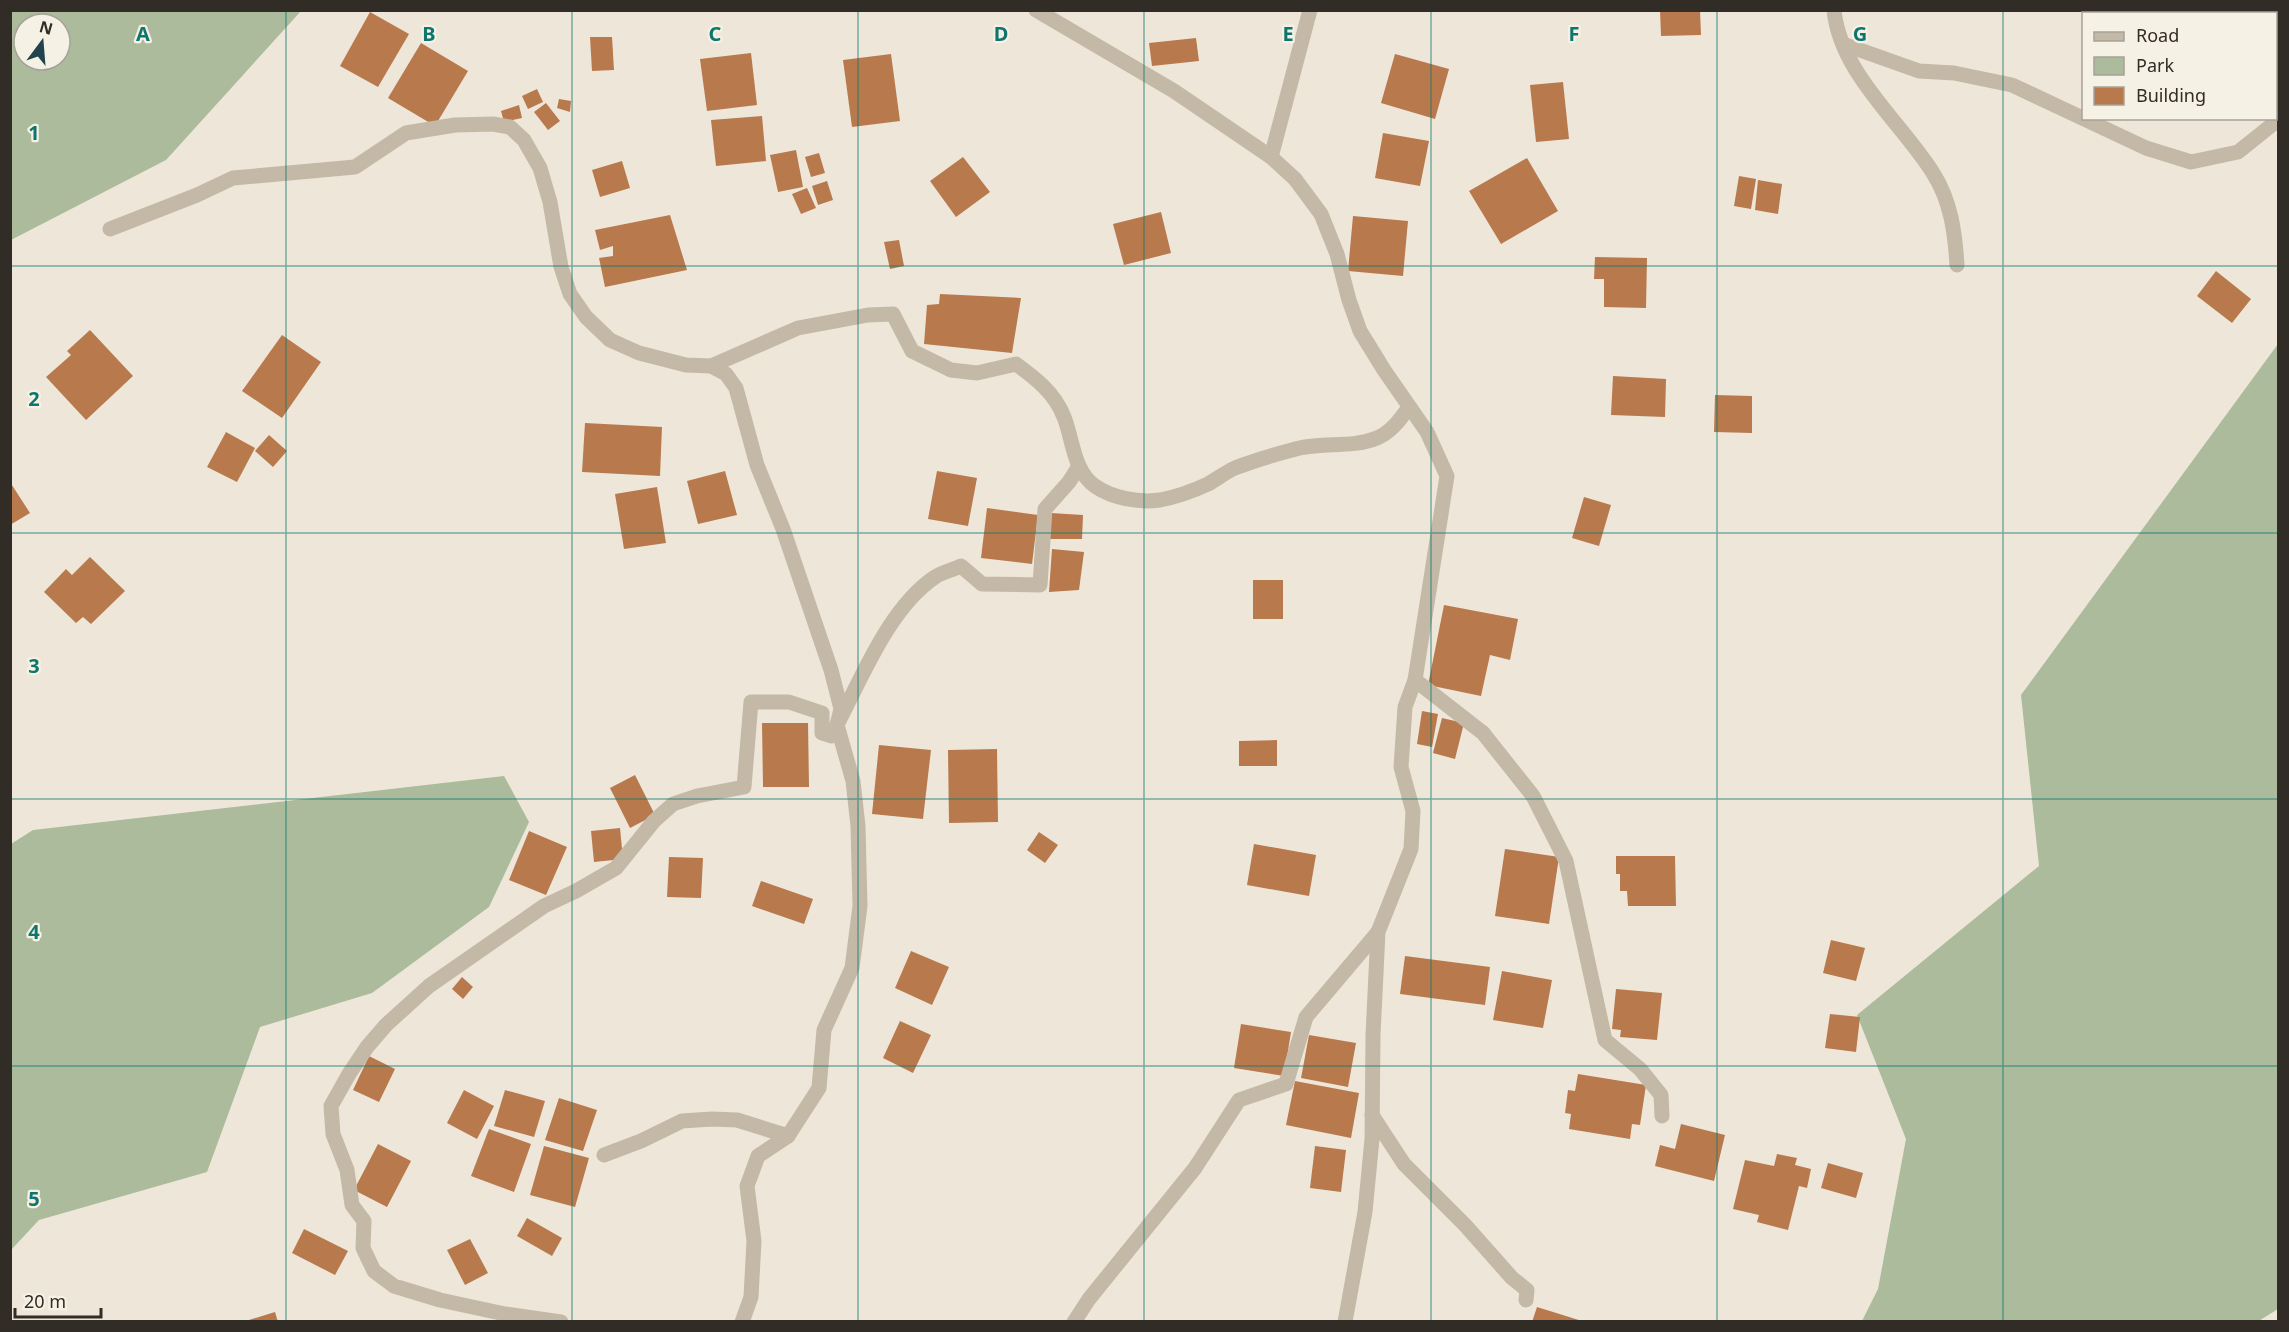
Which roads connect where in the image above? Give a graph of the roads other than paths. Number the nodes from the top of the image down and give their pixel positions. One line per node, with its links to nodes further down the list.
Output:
1 (1036, 10): 8 (street)
2 (1310, 10): 8 (street)
3 (1834, 10): 4 (street)
4 (1843, 44): 5 (street); 10 (street)
5 (2082, 118)
6 (2086, 120): 7 (street)
7 (2278, 120)
8 (1271, 157): 12 (street)
9 (110, 229): 11 (street)
10 (1957, 265)
11 (711, 366): 13 (street); 15 (street)
12 (1409, 407): 13 (street); 14 (street)
13 (1078, 466): 15 (street)
14 (1414, 680): 16 (street); 18 (street)
15 (837, 725): 19 (street); 22 (street)
16 (1378, 932): 17 (street); 24 (street)
17 (1372, 1115): 21 (street); 25 (street)
18 (1662, 1116)
19 (788, 1136): 20 (street); 23 (street)
20 (604, 1155)
21 (1526, 1300)
22 (561, 1322)
23 (742, 1322)
24 (1074, 1322)
25 (1345, 1322)

